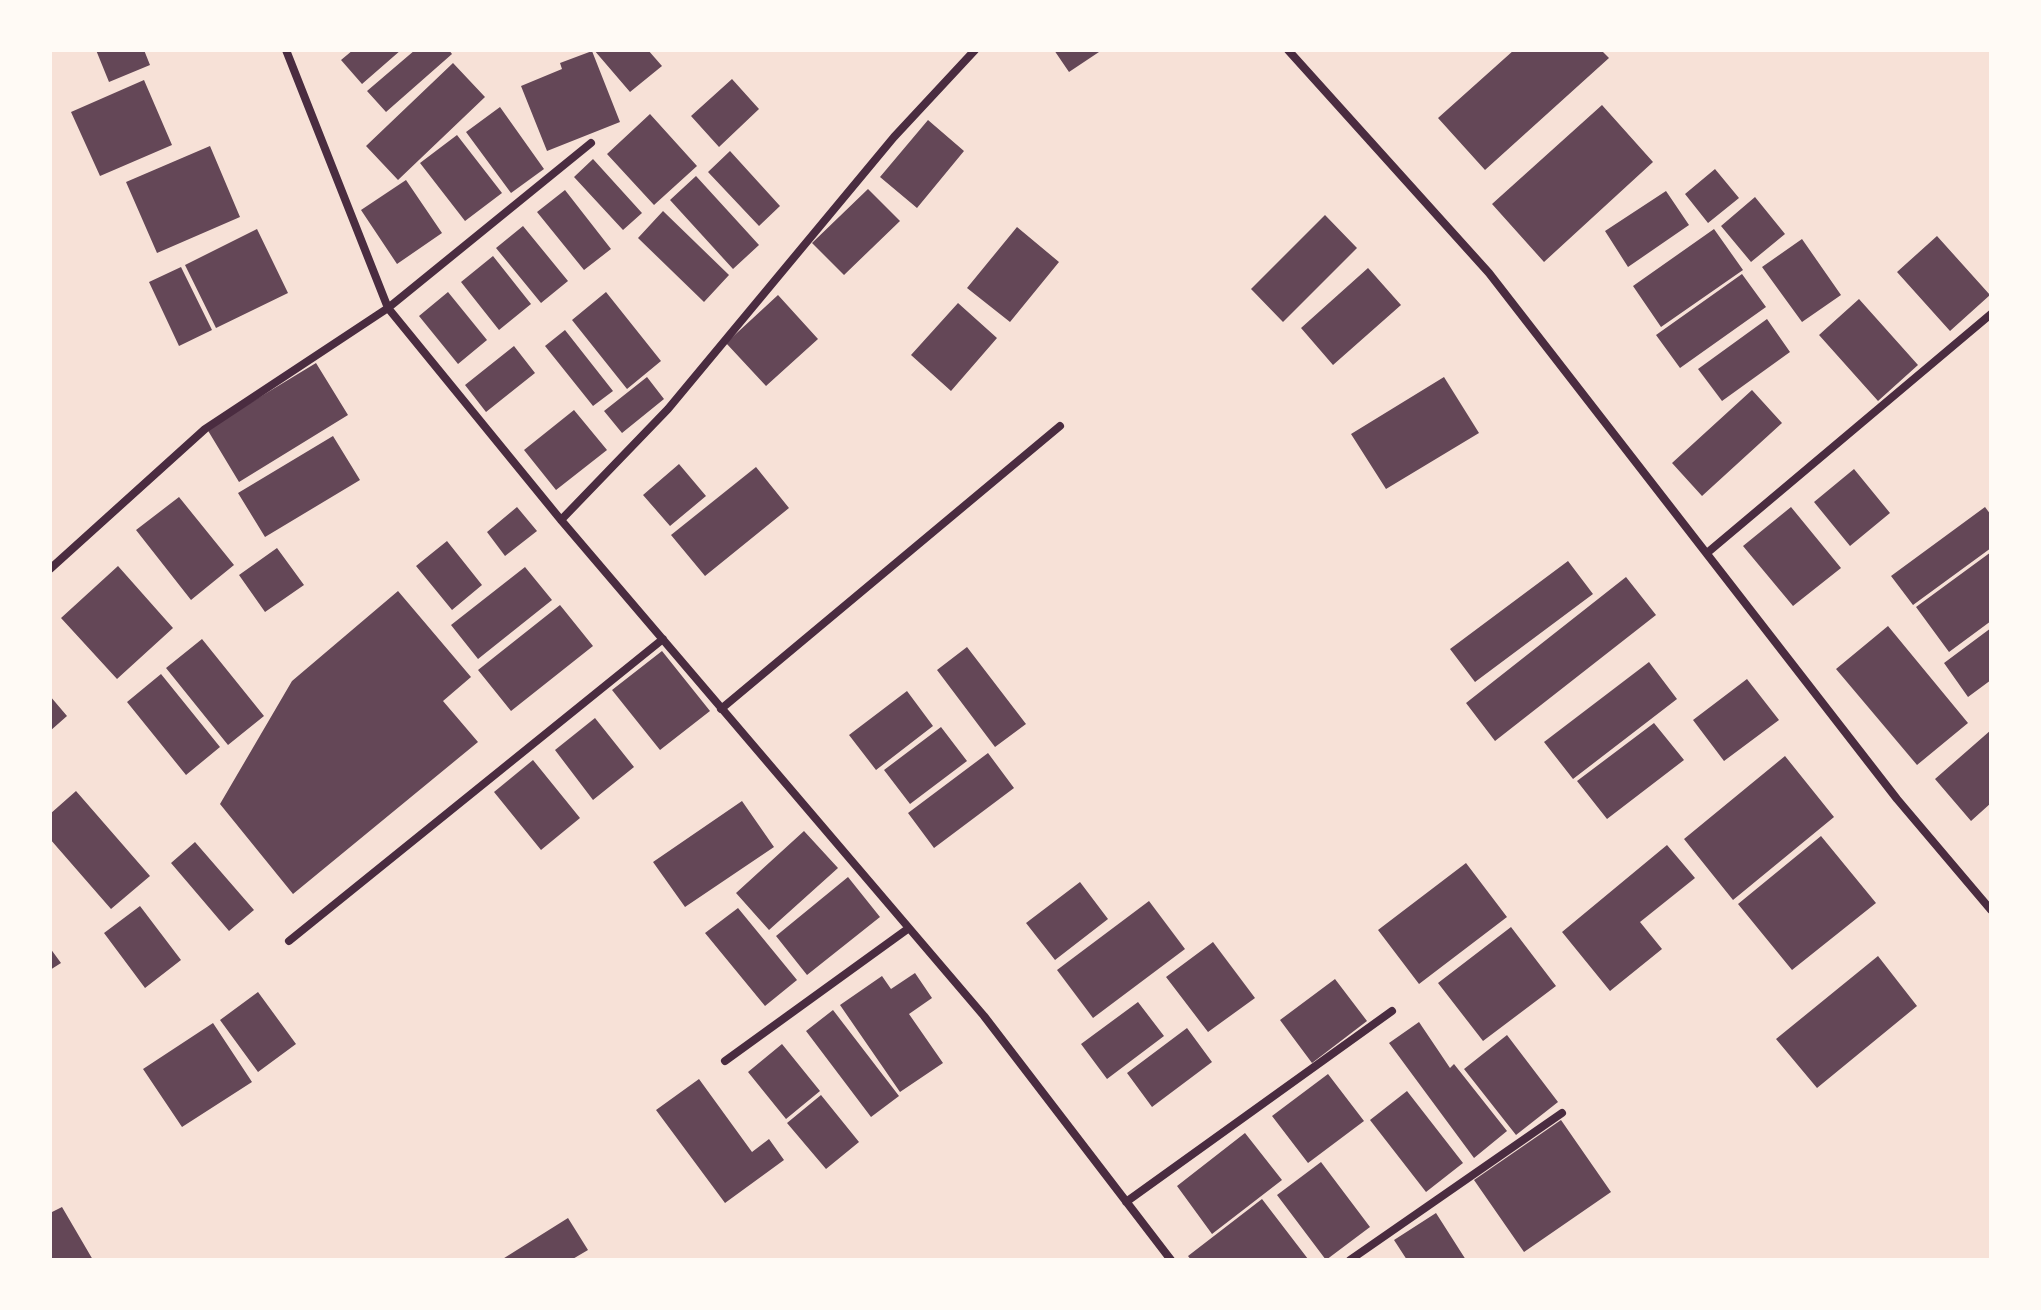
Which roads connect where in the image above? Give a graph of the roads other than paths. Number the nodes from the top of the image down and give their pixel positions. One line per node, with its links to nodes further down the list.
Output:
1 (286, 50): 5 (street)
2 (975, 50): 8 (street)
3 (1288, 50): 9 (street)
4 (591, 143): 5 (street)
5 (388, 308): 8 (street); 10 (street)
6 (1991, 314): 9 (street)
7 (1060, 426): 12 (street)
8 (561, 520): 11 (street)
9 (1707, 553): 13 (street)
10 (50, 569)
11 (663, 639): 12 (street); 15 (street)
12 (721, 709): 14 (street)
13 (1991, 910)
14 (909, 928): 17 (street); 19 (street)
15 (289, 941)
16 (1392, 1011): 19 (street)
17 (725, 1061)
18 (1562, 1113): 21 (street)
19 (1126, 1202): 20 (street)
20 (1171, 1260)
21 (1350, 1260)

